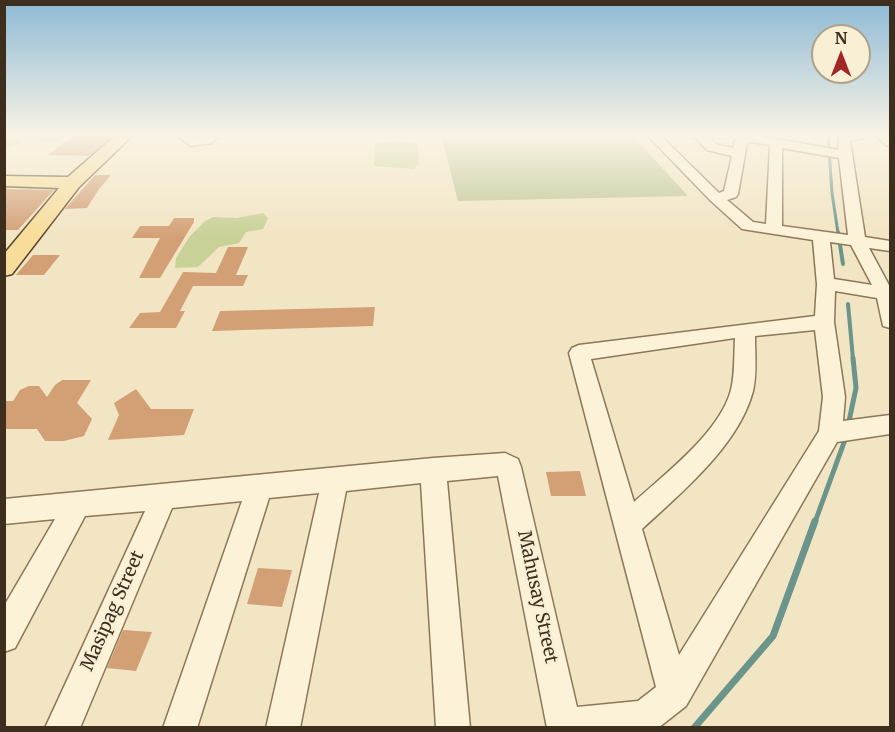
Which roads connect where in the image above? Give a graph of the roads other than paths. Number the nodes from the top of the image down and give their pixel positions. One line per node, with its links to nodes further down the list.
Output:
1 (88, 169): 7 (main road)
2 (687, 169): 8 (street)
3 (735, 169): 8 (street)
4 (775, 169): 9 (street)
5 (835, 169): 10 (street)
6 (4, 181): 7 (main road)
7 (73, 183): 12 (main road)
8 (716, 198): 9 (street)
9 (774, 231): 10 (street)
10 (838, 240): 11 (street); 13 (street); 14 (street)
11 (891, 246)
12 (4, 269)
13 (826, 284): 14 (street); 16 (street)
14 (888, 293): 15 (street)
15 (891, 321)
16 (824, 322): 17 (street); 19 (street)
17 (745, 330): 26 (street); 26 (street)
18 (891, 425): 19 (street)
19 (834, 433): 28 (street)
20 (433, 469): 21 (street); 29 (street, Mahusay Street); 33 (street)
21 (335, 480): 22 (street); 32 (street)
22 (259, 488): 23 (street); 31 (street)
23 (165, 495): 24 (street); 30 (street, Masipag Street)
24 (78, 504): 25 (street); 27 (street)
25 (4, 512)
26 (627, 525): 28 (street)
27 (4, 637)
28 (674, 694): 29 (street)
29 (565, 727)
30 (62, 728)
31 (180, 728)
32 (282, 728)
33 (453, 728)

